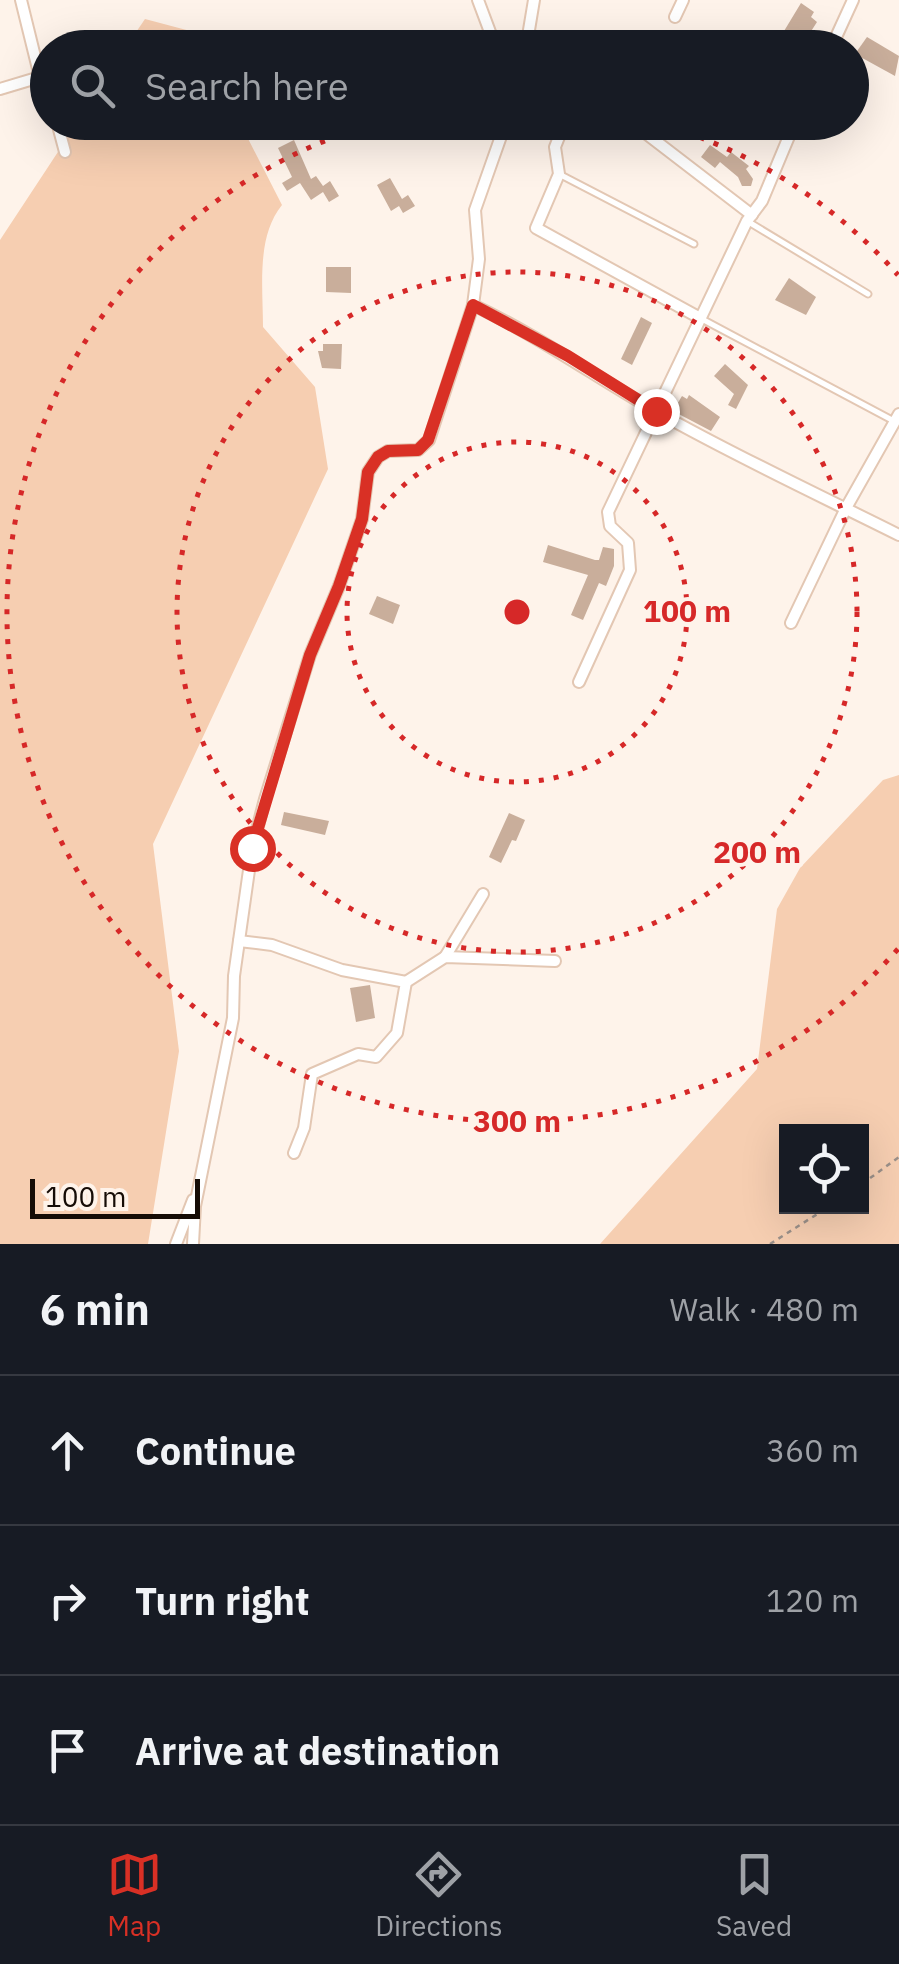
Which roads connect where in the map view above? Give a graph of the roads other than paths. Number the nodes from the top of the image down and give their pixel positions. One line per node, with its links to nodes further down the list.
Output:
1 (21, 0): 10 (street)
2 (478, 0): 7 (street)
3 (534, 0): 8 (street)
4 (684, 0): 6 (street)
5 (854, 0): 9 (street)
6 (675, 17)
7 (489, 30)
8 (529, 30)
9 (840, 30)
10 (30, 36)
11 (30, 80): 12 (street)
12 (0, 90)
13 (62, 140): 18 (street)
14 (500, 140): 23 (street)
15 (558, 140): 19 (street)
16 (653, 140): 20 (street)
17 (788, 140): 20 (street)
18 (65, 152)
19 (560, 174): 21 (lane); 24 (street)
20 (749, 218): 22 (lane); 24 (street)
21 (694, 244)
22 (868, 294)
23 (473, 305): 25 (street); 32 (street)
24 (700, 318): 25 (street); 26 (lane)
25 (656, 411): 27 (street); 30 (street)
26 (898, 420): 27 (street)
27 (846, 508): 28 (street); 29 (street)
28 (899, 535)
29 (791, 623)
30 (579, 682)
31 (483, 894): 33 (street)
32 (239, 941): 35 (street); 37 (street)
33 (445, 957): 34 (street); 35 (street)
34 (555, 961)
35 (406, 982): 36 (street)
36 (294, 1154)
37 (199, 1186): 38 (street); 39 (street)
38 (176, 1244)
39 (193, 1244)

